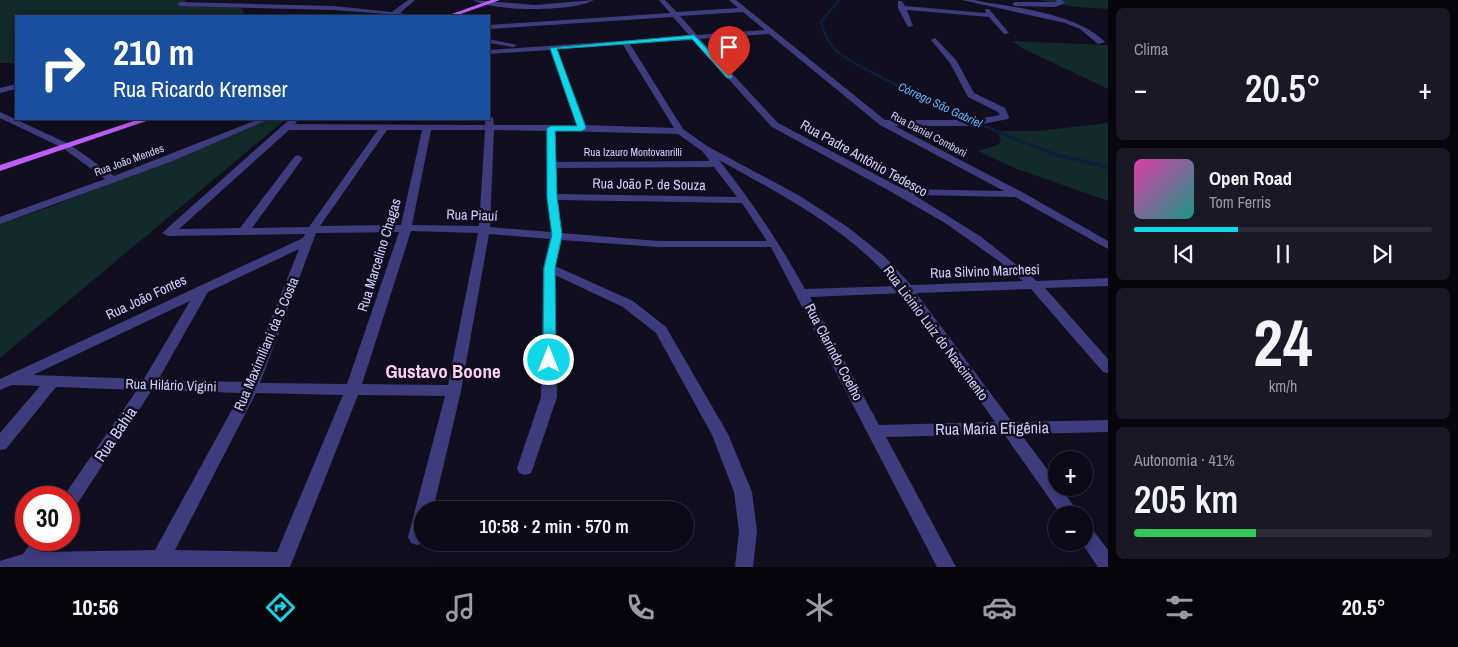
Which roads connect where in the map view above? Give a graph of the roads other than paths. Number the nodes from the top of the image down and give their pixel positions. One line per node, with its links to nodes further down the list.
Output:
1 (348, 0): 16 (street)
2 (412, 0): 20 (street)
3 (476, 0): 14 (street)
4 (496, 0): 14 (main road)
5 (591, 0): 14 (street)
6 (662, 0): 21 (street, Rua Padre Antônio Tedesco)
7 (732, 0): 18 (street, Rua Daniel Comboni)
8 (900, 0): 17 (street)
9 (965, 0): 11 (street)
10 (1058, 0): 12 (street)
11 (974, 2): 12 (street); 25 (street)
12 (997, 3): 34 (street)
13 (180, 4): 15 (street)
14 (488, 4): 24 (main road)
15 (272, 7): 16 (street); 19 (street)
16 (333, 8): 20 (street); 22 (street)
17 (901, 8): 25 (street); 26 (street)
18 (742, 10): 21 (street); 28 (street, Rua Daniel Comboni)
19 (258, 13)
20 (394, 14): 23 (street)
21 (675, 14): 27 (street); 30 (street, Rua Padre Antônio Tedesco)
22 (319, 15)
23 (403, 15)
24 (452, 15)
25 (992, 15): 29 (street)
26 (910, 26)
27 (490, 27)
28 (769, 32): 30 (street); 45 (street, Rua Daniel Comboni)
29 (1006, 33)
30 (694, 37): 33 (street); 60 (street, Rua Padre Antônio Tedesco)
31 (935, 40): 45 (street)
32 (490, 41): 36 (street)
33 (625, 42): 35 (street); 52 (street, Rua Licinio Luiz do Nascimento)
34 (1101, 42)
35 (553, 48): 36 (street); 51 (street)
36 (534, 49): 37 (street)
37 (490, 52)
38 (15, 86): 39 (street)
39 (0, 91)
40 (0, 115): 41 (street)
41 (9, 120): 53 (street)
42 (145, 120): 53 (main road)
43 (264, 120): 59 (street, Rua João Mendes)
44 (294, 120): 48 (street)
45 (882, 122): 61 (street, Rua Daniel Comboni)
46 (490, 123): 49 (street); 50 (street); 66 (street)
47 (394, 124): 48 (street); 49 (street); 68 (street, Rua Maximiliani da S Costa)
48 (287, 127): 67 (street, Rua Piauí)
49 (427, 128): 65 (street, Rua Marcelino Chagas)
50 (551, 128): 51 (street); 57 (street)
51 (582, 128): 52 (street)
52 (680, 131): 54 (street, Rua Licinio Luiz do Nascimento)
53 (66, 146): 58 (main road); 59 (street)
54 (704, 148): 56 (street, Rua Clarindo Coelho); 76 (street, Rua Licinio Luiz do Nascimento)
55 (298, 158): 67 (street)
56 (716, 164): 57 (street, Rua Izauro Montovanrilli); 63 (street, Rua Clarindo Coelho)
57 (551, 165): 62 (street)
58 (0, 168)
59 (113, 180): 64 (street, Rua João Mendes)
60 (904, 192): 61 (street); 74 (street, Rua Padre Antônio Tedesco)
61 (1018, 194): 71 (street, Rua Daniel Comboni)
62 (552, 197): 63 (street, Rua João P. de Souza); 69 (street)
63 (745, 200): 70 (street, Rua Clarindo Coelho)
64 (0, 221)
65 (406, 228): 66 (street, Rua Piauí); 68 (street, Rua Piauí); 83 (street, Rua Marcelino Chagas)
66 (484, 230): 69 (street, Rua Piauí); 84 (street)
67 (243, 232): 68 (street, Rua Piauí)
68 (310, 235): 75 (street, Rua João Fontes); 82 (street, Rua Maximiliani da S Costa)
69 (557, 235): 70 (street, Rua Piauí); 72 (street)
70 (775, 244): 77 (street, Rua Clarindo Coelho)
71 (1108, 246)
72 (549, 268): 89 (street); 100 (street)
73 (1108, 282): 74 (street, Rua Silvino Marchesi)
74 (1033, 284): 76 (street, Rua Silvino Marchesi); 78 (street, Rua Padre Antônio Tedesco)
75 (204, 288): 80 (street, Rua João Fontes); 81 (street, Rua Bahia)
76 (907, 290): 77 (street, Rua Silvino Marchesi); 86 (street, Rua Licinio Luiz do Nascimento)
77 (803, 293): 87 (street, Rua Clarindo Coelho)
78 (1108, 368)
79 (52, 382): 80 (street, Rua Hilário Vigini); 81 (street, Rua Hilário Vigini); 88 (street)
80 (4, 383)
81 (148, 385): 82 (street, Rua Hilário Vigini); 90 (street, Rua Bahia)
82 (251, 388): 83 (street, Rua Hilário Vigini); 95 (street, Rua Maximiliani da S Costa)
83 (353, 389): 84 (street, Rua Hilário Vigini); 97 (street, Rua Marcelino Chagas)
84 (454, 391): 91 (street)
85 (1108, 426): 86 (street, Rua Maria Efigênia)
86 (1006, 427): 87 (street, Rua Maria Efigênia); 92 (street, Rua Licinio Luiz do Nascimento)
87 (876, 431): 101 (street, Rua Clarindo Coelho)
88 (0, 444)
89 (525, 468)
90 (80, 486)
91 (426, 501)
92 (1064, 506)
93 (1093, 544): 98 (street)
94 (36, 551): 96 (street)
95 (159, 562): 96 (street); 97 (street)
96 (27, 564): 99 (street)
97 (282, 564)
98 (1108, 565)
99 (7, 567)
100 (744, 567)
101 (947, 567)

